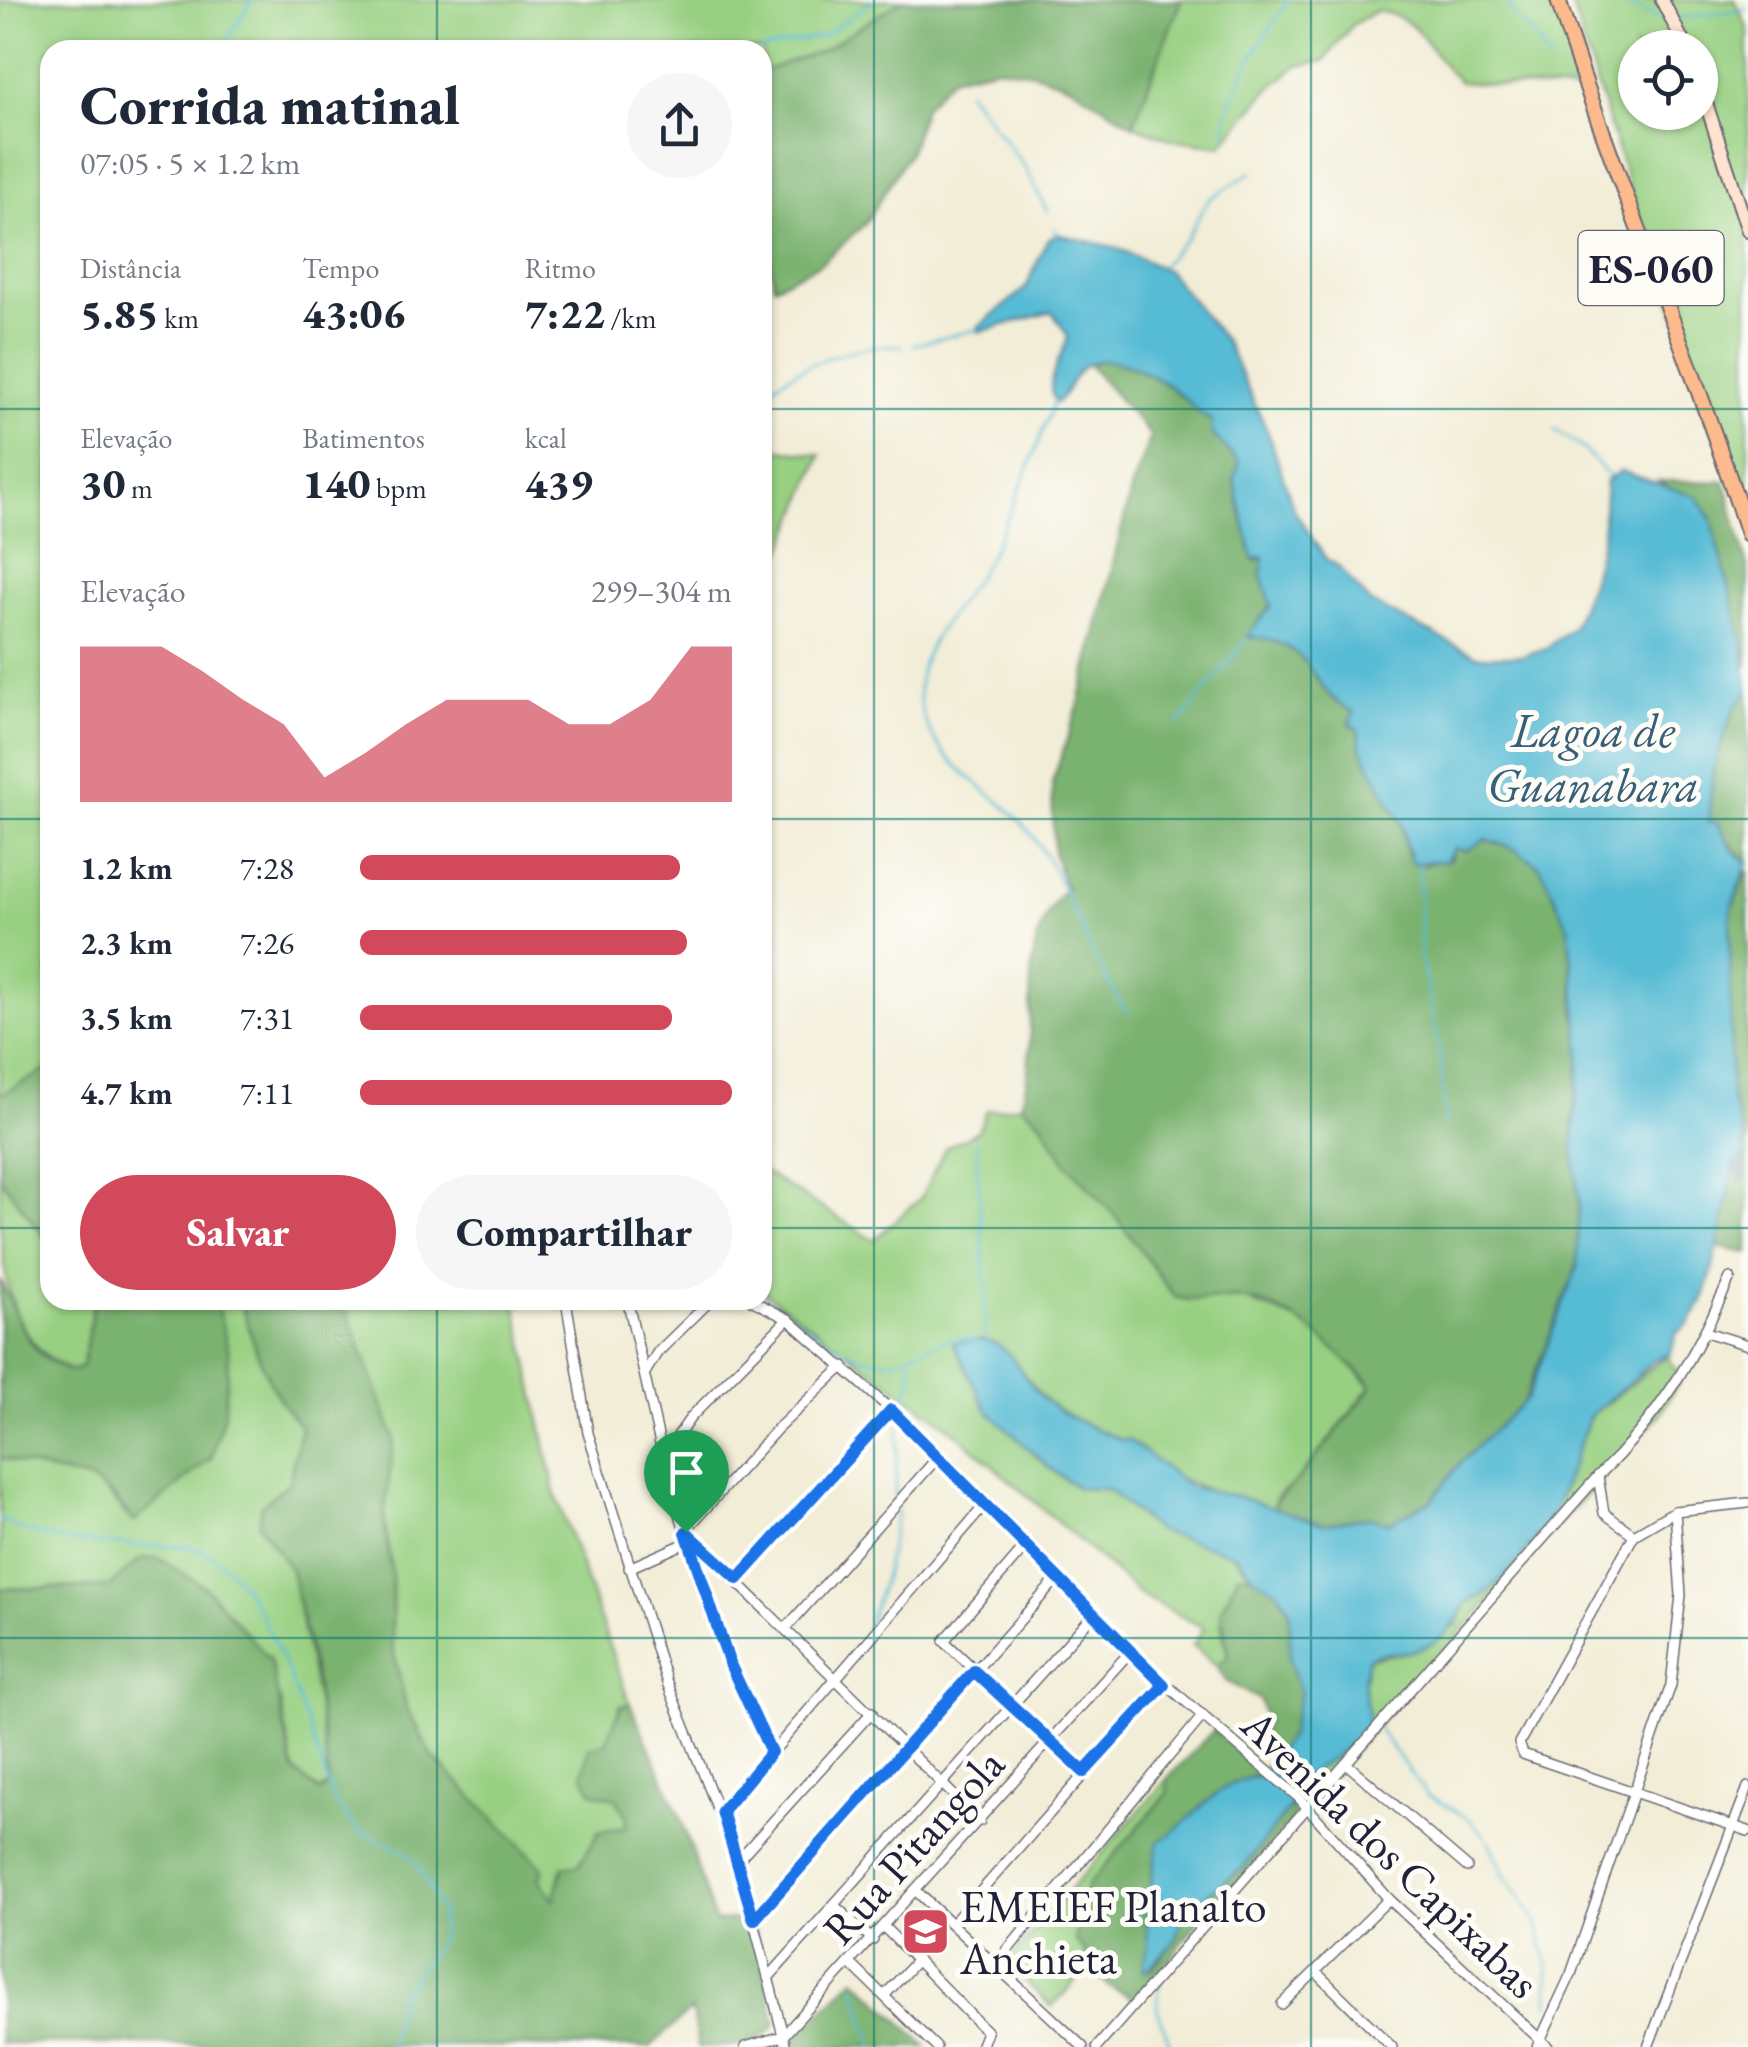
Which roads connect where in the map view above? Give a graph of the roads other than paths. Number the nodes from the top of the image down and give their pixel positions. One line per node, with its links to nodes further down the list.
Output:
1 (1558, 0): 6 (main road, ES-060)
2 (1662, 0): 3 (street)
3 (1677, 30)
4 (1715, 130): 5 (street)
5 (1748, 231)
6 (1748, 534)
7 (1730, 1278): 13 (street)
8 (568, 1310): 27 (street)
9 (630, 1310): 16 (street)
10 (701, 1310): 16 (street)
11 (770, 1310): 12 (street, Avenida dos Capixabas)
12 (788, 1319): 15 (street, Avenida dos Capixabas); 19 (street)
13 (1706, 1332): 14 (street); 20 (street)
14 (1748, 1345)
15 (844, 1366): 17 (street, Avenida dos Capixabas); 25 (street)
16 (646, 1373): 19 (street)
17 (891, 1410): 18 (street, Avenida dos Capixabas); 28 (street)
18 (939, 1456): 22 (street, Avenida dos Capixabas); 31 (street)
19 (662, 1457): 25 (street)
20 (1598, 1476): 24 (street); 42 (street)
21 (1748, 1503): 23 (street)
22 (985, 1505): 26 (street, Avenida dos Capixabas); 34 (street)
23 (1674, 1511): 24 (street); 46 (street)
24 (1634, 1535): 46 (street)
25 (687, 1537): 27 (street); 28 (street); 41 (street)
26 (1024, 1548): 29 (street, Avenida dos Capixabas); 33 (street)
27 (629, 1568): 48 (street)
28 (738, 1579): 31 (street)
29 (1056, 1580): 30 (street, Avenida dos Capixabas); 33 (street)
30 (1092, 1616): 32 (street, Avenida dos Capixabas); 36 (street)
31 (787, 1627): 34 (street)
32 (1128, 1653): 35 (street, Avenida dos Capixabas); 39 (street, Rua Pitangola)
33 (974, 1671): 36 (street); 40 (street)
34 (836, 1676): 37 (street); 41 (street)
35 (1164, 1685): 38 (street, Avenida dos Capixabas); 43 (street)
36 (1013, 1706): 39 (street); 44 (street)
37 (872, 1712): 40 (street); 52 (street)
38 (1201, 1718): 47 (street, Avenida dos Capixabas); 63 (street)
39 (1050, 1742): 43 (street); 49 (street, Rua Pitangola)
40 (908, 1746): 44 (street); 57 (street)
41 (771, 1752): 48 (street)
42 (1348, 1765): 47 (street); 53 (street)
43 (1084, 1772): 58 (street)
44 (944, 1784): 49 (street); 56 (street)
45 (1748, 1787): 50 (street)
46 (1634, 1790): 50 (street); 70 (street)
47 (1308, 1808): 55 (street, Avenida dos Capixabas); 74 (street)
48 (722, 1811): 52 (street)
49 (980, 1820): 54 (street, Rua Pitangola)
50 (1735, 1826): 51 (street); 76 (street)
51 (1748, 1831)
52 (738, 1860): 57 (street)
53 (1467, 1867)
54 (916, 1891): 58 (street); 59 (street, Rua Pitangola)
55 (1389, 1900): 64 (street); 70 (street, Avenida dos Capixabas)
56 (836, 1906): 60 (street); 65 (street)
57 (754, 1920): 65 (street)
58 (952, 1924): 63 (street)
59 (884, 1927): 60 (street, Rua Pitangola); 61 (street)
60 (873, 1940): 62 (street, Rua Pitangola)
61 (917, 1960): 66 (street); 69 (street)
62 (851, 1964): 66 (street); 68 (street, Rua Pitangola)
63 (995, 1965): 73 (street)
64 (1316, 1972): 67 (street); 75 (street)
65 (768, 1978): 68 (street)
66 (885, 1995): 72 (street)
67 (1282, 2004)
68 (785, 2042): 71 (street)
69 (984, 2043)
70 (1542, 2045)
71 (744, 2047)
72 (936, 2047)
73 (1083, 2047)
74 (1098, 2047)
75 (1392, 2047)
76 (1648, 2047)

